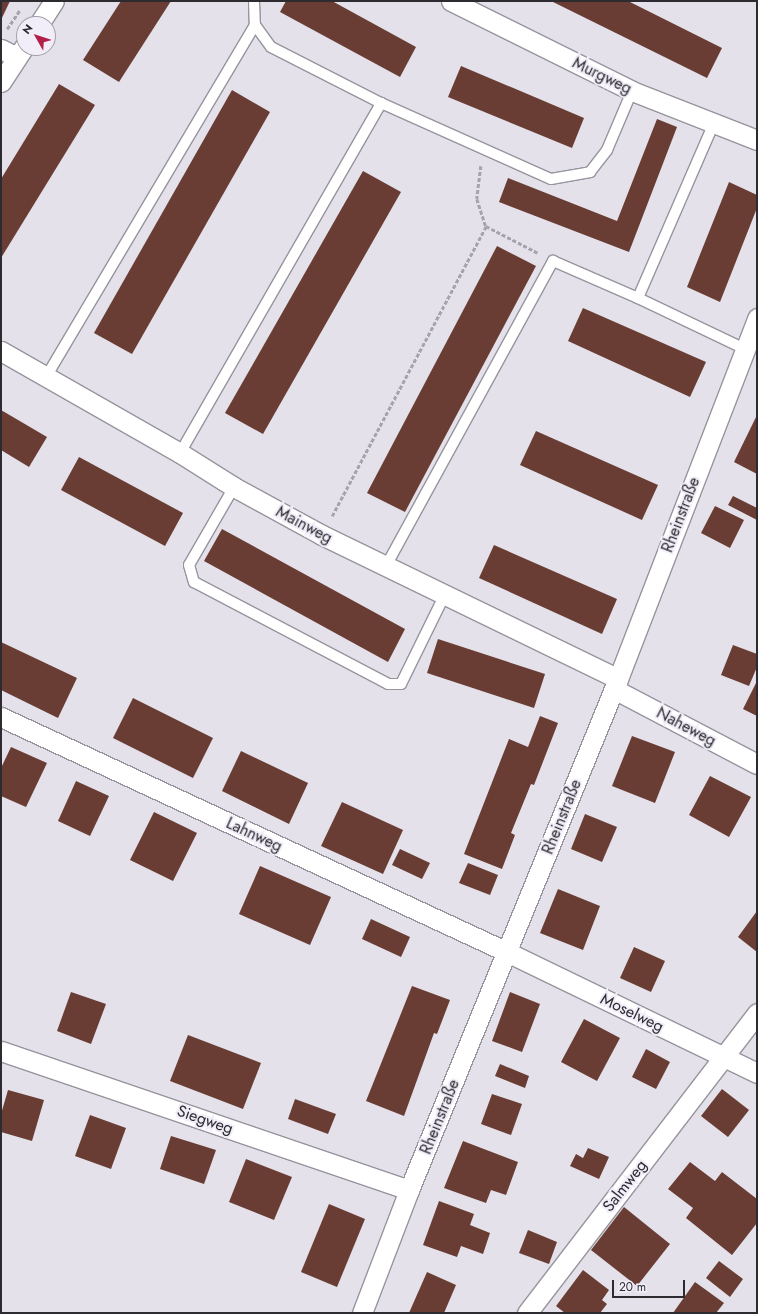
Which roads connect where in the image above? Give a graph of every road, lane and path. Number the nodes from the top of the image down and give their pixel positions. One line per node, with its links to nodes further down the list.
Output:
1 (54, 1): 5 (street)
2 (254, 1): 6 (lane)
3 (451, 1): 9 (street, Murgweg)
4 (21, 7): 7 (path)
5 (44, 16)
6 (255, 25): 10 (lane); 20 (lane)
7 (12, 47): 8 (street)
8 (1, 82)
9 (632, 91): 11 (street, Murgweg); 13 (lane)
10 (381, 103): 13 (lane); 21 (lane)
11 (714, 123): 12 (street, Murgweg); 16 (lane)
12 (757, 140)
13 (479, 147): 14 (path)
14 (486, 226): 15 (path); 23 (path)
15 (553, 261): 16 (lane); 24 (lane)
16 (638, 298): 19 (lane)
17 (757, 318): 19 (street, Rheinstraße)
18 (1, 351): 20 (street, Mainweg)
19 (751, 352): 26 (street, Rheinstraße)
20 (46, 377): 21 (street, Mainweg)
21 (180, 453): 22 (street, Mainweg)
22 (234, 487): 23 (street, Mainweg); 25 (lane)
23 (322, 536): 24 (street, Mainweg)
24 (386, 566): 25 (street, Mainweg)
25 (445, 594): 26 (street, Mainweg)
26 (616, 684): 28 (street, Naheweg); 29 (street, Rheinstraße)
27 (1, 717): 29 (street, Lahnweg)
28 (757, 764)
29 (507, 952): 32 (street, Moselweg); 34 (street, Rheinstraße)
30 (757, 1012): 32 (street, Salmweg)
31 (1, 1051): 34 (street, Siegweg)
32 (724, 1058): 33 (street, Moselweg); 36 (street, Salmweg)
33 (757, 1073)
34 (409, 1190): 35 (street, Rheinstraße)
35 (362, 1313)
36 (527, 1313)

